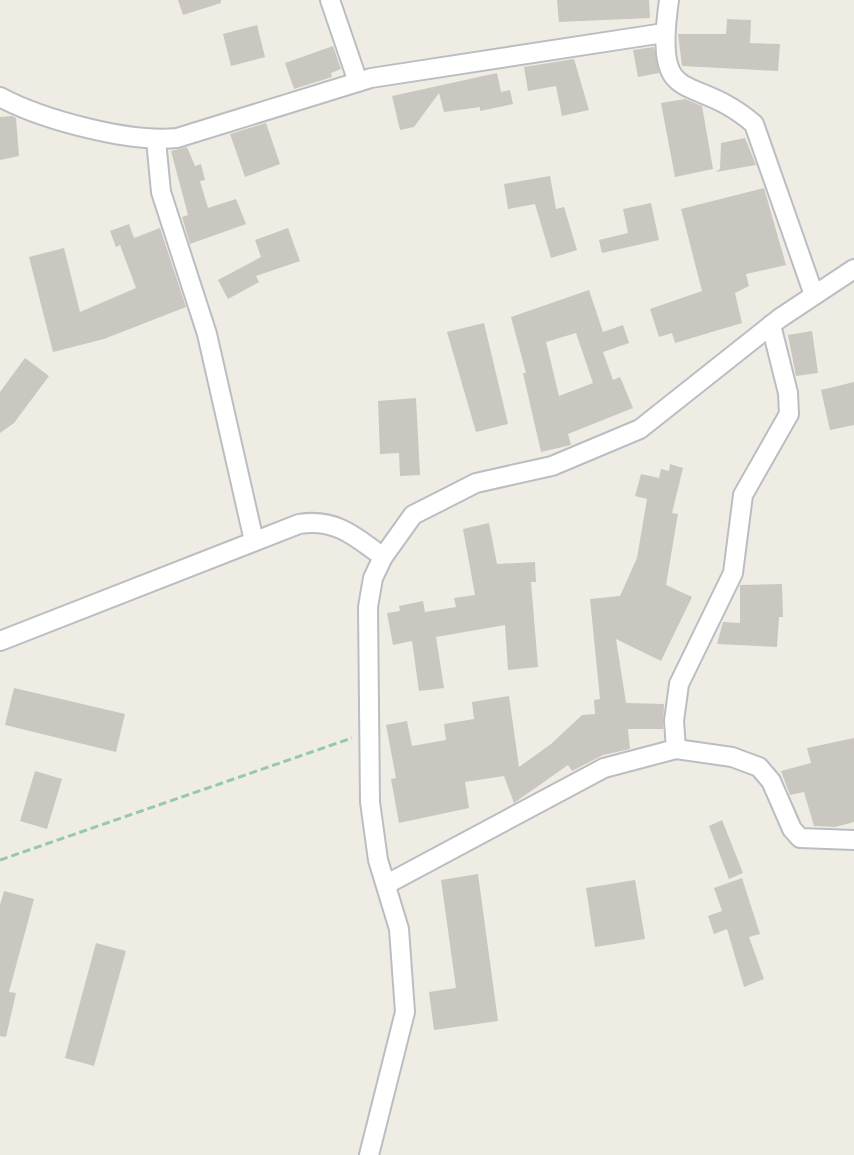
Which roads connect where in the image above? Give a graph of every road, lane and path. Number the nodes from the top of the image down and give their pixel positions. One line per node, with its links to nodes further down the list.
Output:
1 (330, 0): 4 (street)
2 (669, 0): 3 (street)
3 (664, 33): 4 (street); 8 (street)
4 (358, 82): 6 (street)
5 (0, 97): 6 (street)
6 (156, 140): 10 (street)
7 (854, 269): 8 (street)
8 (814, 295): 9 (street)
9 (771, 325): 11 (street); 14 (street)
10 (254, 541): 11 (street); 12 (street)
11 (383, 557): 13 (street)
12 (0, 641)
13 (368, 732): 16 (path); 17 (street)
14 (676, 749): 15 (street); 17 (street)
15 (854, 840)
16 (0, 860)
17 (387, 884): 18 (street)
18 (369, 1155)

